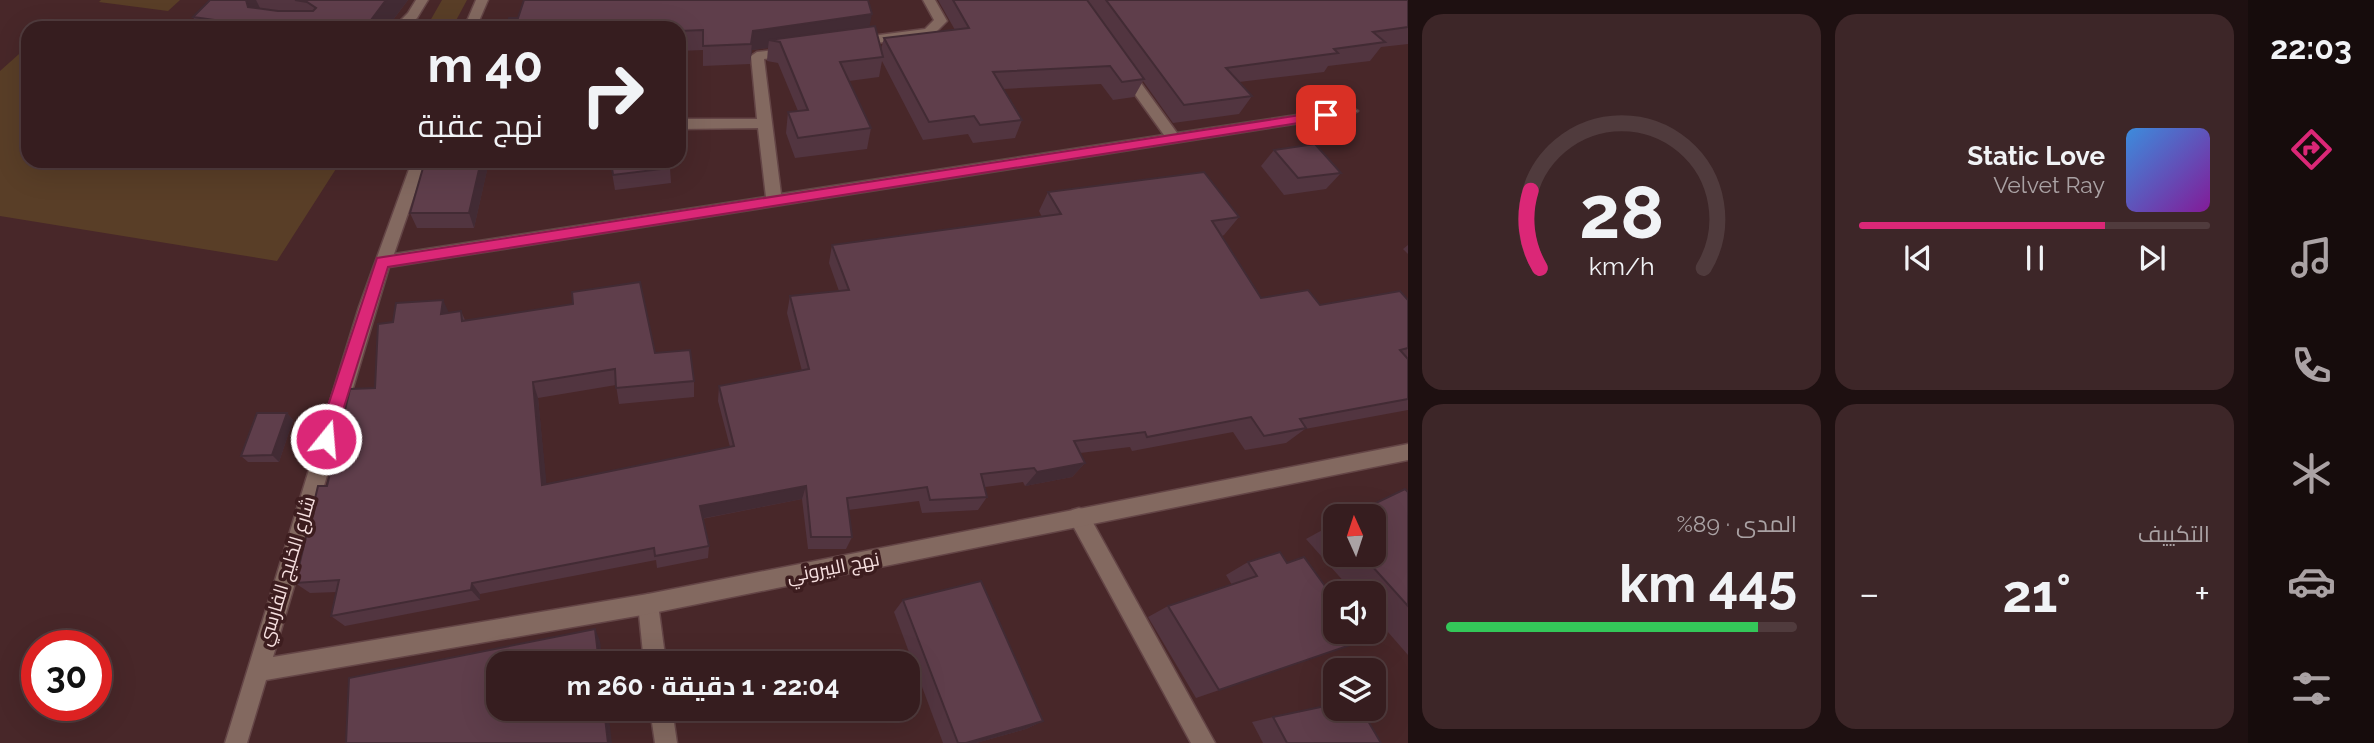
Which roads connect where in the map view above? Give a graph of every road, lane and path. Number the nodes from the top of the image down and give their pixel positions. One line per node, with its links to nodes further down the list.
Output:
1 (422, 0): 4 (street)
2 (482, 0): 5 (street)
3 (929, 0): 6 (street)
4 (407, 21)
5 (473, 21)
6 (837, 45)
7 (810, 49): 10 (street)
8 (1121, 64): 12 (street)
9 (1351, 111): 12 (street)
10 (765, 123): 11 (street); 14 (street)
11 (686, 124)
12 (1174, 139): 14 (street)
13 (416, 168): 15 (street, شارع الخليج الفارسي)
14 (774, 201): 15 (street)
15 (382, 262): 20 (street, شارع الخليج الفارسي)
16 (1408, 452): 17 (street, نهج البيروني)
17 (1079, 517): 18 (street, نهج البيروني); 24 (street)
18 (648, 604): 19 (street); 20 (street, نهج البيروني)
19 (654, 651)
20 (256, 671): 22 (street, شارع الخليج الفارسي)
21 (663, 721): 23 (street)
22 (236, 743)
23 (666, 743)
24 (1204, 743)

